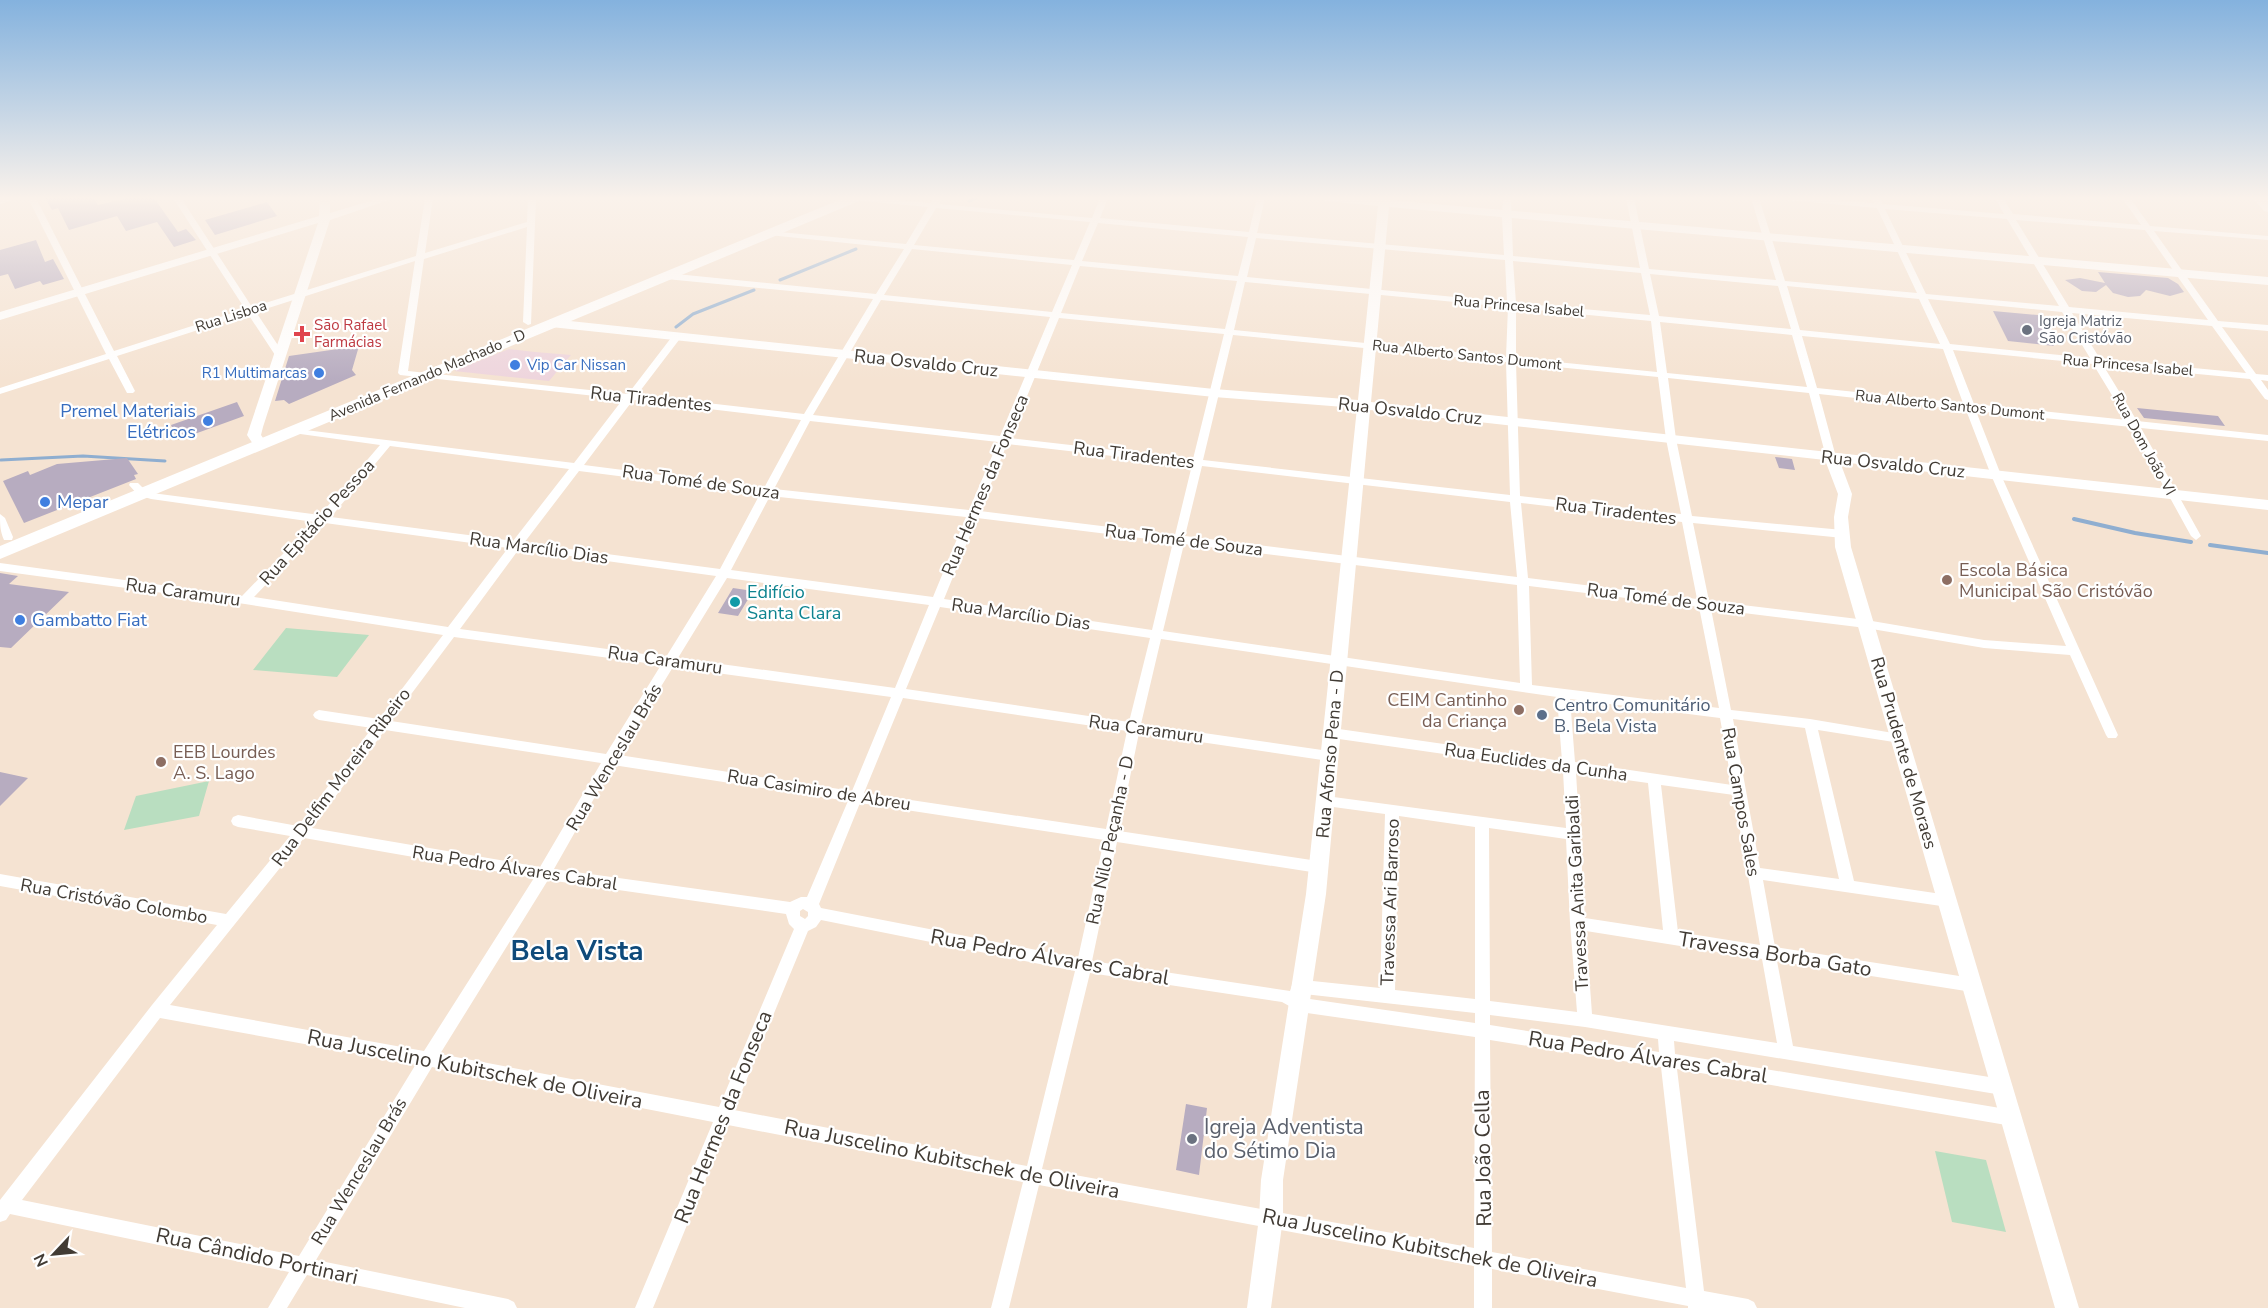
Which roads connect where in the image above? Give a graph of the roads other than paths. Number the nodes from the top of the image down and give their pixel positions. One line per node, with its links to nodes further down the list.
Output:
1 (63, 259): 29 (street)
2 (174, 259): 29 (street)
3 (217, 259): 36 (street)
4 (309, 259): 31 (street)
5 (413, 259): 31 (street, Rua Lisboa)
6 (420, 259): 55 (street)
7 (530, 259): 41 (street)
8 (679, 259): 41 (main road, Avenida Fernando Machado - D)
9 (706, 259): 25 (main road, Avenida Fernando Machado - D)
10 (901, 259): 32 (street, Rua Wenceslau Brás)
11 (1056, 259): 21 (street, Rua Princesa Isabel)
12 (1246, 259): 26 (street, Rua Nilo Peçanha - D)
13 (1378, 259): 30 (street, Rua Afonso Pena - D)
14 (1510, 259): 35 (street)
15 (1523, 259): 23 (street)
16 (1644, 259): 23 (street, Rua Campos Sales)
17 (1774, 259): 28 (street, Rua Prudente de Moraes)
18 (1904, 259): 33 (street)
19 (2016, 259): 22 (street)
20 (2170, 259): 24 (street)
21 (1077, 261): 26 (street, Rua Princesa Isabel); 38 (street, Rua Hermes da Fonseca)
22 (2037, 261): 24 (street); 37 (street, Rua Dom João VI)
23 (1646, 269): 28 (street); 40 (street, Rua Campos Sales)
24 (2180, 273): 27 (street); 43 (street)
25 (666, 276): 32 (street, Rua Alberto Santos Dumont); 42 (main road, Avenida Fernando Machado - D)
26 (1242, 278): 30 (street, Rua Princesa Isabel); 45 (street, Rua Nilo Peçanha - D)
27 (2268, 281)
28 (1780, 282): 33 (street); 46 (street, Rua Prudente de Moraes)
29 (78, 288): 34 (street); 39 (street); 50 (street)
30 (1375, 291): 35 (street, Rua Princesa Isabel); 48 (street, Rua Afonso Pena - D)
31 (300, 294): 36 (street, Rua Lisboa); 52 (street)
32 (879, 295): 38 (street, Rua Alberto Santos Dumont); 51 (street, Rua Wenceslau Brás)
33 (1922, 296): 37 (street); 49 (street)
34 (0, 306)
35 (1512, 306): 40 (street, Rua Princesa Isabel); 53 (street)
36 (250, 310): 50 (street, Rua Lisboa); 52 (street)
37 (2068, 310): 43 (street); 54 (street, Rua Dom João VI)
38 (1056, 313): 45 (street, Rua Alberto Santos Dumont); 56 (street, Rua Hermes da Fonseca)
39 (0, 316)
40 (1655, 319): 46 (street, Rua Princesa Isabel); 57 (street, Rua Campos Sales)
41 (528, 321): 55 (main road, Avenida Fernando Machado - D)
42 (551, 323): 47 (street, Rua Osvaldo Cruz); 58 (main road, Avenida Fernando Machado - D)
43 (2215, 323): 44 (street); 59 (street)
44 (2268, 328)
45 (1229, 331): 48 (street, Rua Alberto Santos Dumont); 64 (street, Rua Nilo Peçanha - D)
46 (1797, 333): 49 (street, Rua Princesa Isabel); 63 (street, Rua Prudente de Moraes)
47 (677, 336): 51 (street, Rua Osvaldo Cruz); 65 (street, Rua Delfim Moreira Ribeiro)
48 (1370, 346): 53 (street, Rua Alberto Santos Dumont); 67 (street, Rua Afonso Pena - D)
49 (1947, 348): 54 (street, Rua Princesa Isabel); 68 (street)
50 (111, 354): 61 (street, Rua Lisboa); 62 (street)
51 (844, 354): 56 (street, Rua Osvaldo Cruz); 69 (street, Rua Wenceslau Brás)
52 (280, 356): 74 (street)
53 (1511, 360): 57 (street, Rua Alberto Santos Dumont); 70 (street)
54 (2097, 362): 59 (street, Rua Princesa Isabel); 71 (street, Rua Dom João VI)
55 (403, 373): 58 (street, Rua Tiradentes); 74 (main road, Avenida Fernando Machado - D)
56 (1031, 374): 64 (street, Rua Osvaldo Cruz); 75 (street, Rua Hermes da Fonseca)
57 (1662, 375): 63 (street, Rua Alberto Santos Dumont); 76 (street, Rua Campos Sales)
58 (424, 376): 65 (street, Rua Tiradentes); 72 (main road, Avenida Fernando Machado - D)
59 (2253, 377): 60 (street, Rua Princesa Isabel); 66 (street)
60 (2268, 378)
61 (0, 391)
62 (130, 391)
63 (1813, 391): 68 (street, Rua Alberto Santos Dumont); 78 (street, Rua Prudente de Moraes)
64 (1214, 393): 67 (street, Rua Osvaldo Cruz); 79 (street, Rua Nilo Peçanha - D)
65 (631, 397): 69 (street, Rua Tiradentes); 80 (street, Rua Delfim Moreira Ribeiro)
66 (2268, 397)
67 (1364, 405): 70 (street, Rua Osvaldo Cruz); 82 (street, Rua Afonso Pena - D)
68 (1968, 407): 71 (street, Rua Alberto Santos Dumont); 81 (street)
69 (807, 417): 75 (street, Rua Tiradentes); 84 (street, Rua Wenceslau Brás)
70 (1513, 422): 76 (street, Rua Osvaldo Cruz); 86 (street)
71 (2134, 424): 73 (street, Rua Alberto Santos Dumont); 85 (street, Rua Dom João VI)
72 (293, 430): 74 (main road, Avenida Fernando Machado - D); 77 (street, Rua Tomé de Souza)
73 (2268, 438)
74 (257, 440): 83 (main road, Avenida Fernando Machado - D)
75 (1003, 440): 79 (street, Rua Tiradentes); 88 (street, Rua Hermes da Fonseca)
76 (1671, 440): 78 (street, Rua Osvaldo Cruz); 90 (street, Rua Campos Sales)
77 (388, 442): 80 (street, Rua Tomé de Souza); 91 (street, Rua Epitácio Pessoa)
78 (1832, 457): 81 (street, Rua Osvaldo Cruz); 92 (street, Rua Prudente de Moraes)
79 (1198, 462): 82 (street, Rua Tiradentes); 95 (street, Rua Nilo Peçanha - D)
80 (578, 465): 84 (street, Rua Tomé de Souza); 96 (street, Rua Delfim Moreira Ribeiro)
81 (1996, 475): 85 (street, Rua Osvaldo Cruz); 108 (street)
82 (1356, 481): 86 (street, Rua Tiradentes); 98 (street, Rua Afonso Pena - D)
83 (138, 489): 91 (street, Rua Marcílio Dias); 94 (main road, Avenida Fernando Machado - D); 97 (main road, Avenida Fernando Machado - D)
84 (769, 492): 88 (street, Rua Tomé de Souza); 100 (street, Rua Wenceslau Brás)
85 (2173, 495): 87 (street, Rua Osvaldo Cruz); 93 (street, Rua Dom João VI)
86 (1515, 499): 90 (street, Rua Tiradentes); 101 (street)
87 (2268, 505)
88 (973, 514): 95 (street, Rua Tomé de Souza); 103 (street, Rua Hermes da Fonseca)
89 (0, 518): 94 (street)
90 (1689, 519): 92 (street, Rua Tiradentes); 104 (street, Rua Campos Sales)
91 (321, 521): 96 (street, Rua Marcílio Dias); 102 (street, Rua Epitácio Pessoa)
92 (1843, 534): 105 (street, Rua Prudente de Moraes)
93 (2196, 536)
94 (4, 539)
95 (1180, 540): 98 (street, Rua Tomé de Souza); 107 (street, Rua Nilo Peçanha - D)
96 (517, 544): 100 (street, Rua Marcílio Dias); 106 (street, Rua Delfim Moreira Ribeiro)
97 (0, 553)
98 (1348, 560): 101 (street, Rua Tomé de Souza); 110 (street, Rua Afonso Pena - D)
99 (0, 567): 102 (street, Rua Caramuru)
100 (724, 574): 103 (street, Rua Marcílio Dias); 109 (street, Rua Wenceslau Brás)
101 (1523, 582): 104 (street, Rua Tomé de Souza); 111 (street)
102 (245, 600): 106 (street, Rua Caramuru)
103 (936, 602): 107 (street, Rua Marcílio Dias); 112 (street, Rua Hermes da Fonseca)
104 (1704, 604): 105 (street, Rua Tomé de Souza); 114 (street, Rua Campos Sales)
105 (1866, 624): 108 (street, Rua Tomé de Souza); 121 (street, Rua Prudente de Moraes)
106 (452, 632): 109 (street, Rua Caramuru); 116 (street, Rua Delfim Moreira Ribeiro)
107 (1157, 634): 110 (street, Rua Marcílio Dias); 118 (street, Rua Nilo Peçanha - D)
108 (2075, 651): 120 (street)
109 (672, 660): 112 (street, Rua Caramuru); 123 (street, Rua Wenceslau Brás)
110 (1339, 660): 111 (street, Rua Marcílio Dias); 119 (street, Rua Afonso Pena - D)
111 (1526, 689): 113 (street, Rua Marcílio Dias)
112 (899, 693): 118 (street, Rua Caramuru); 127 (street, Rua Hermes da Fonseca)
113 (1563, 694): 114 (street, Rua Marcílio Dias); 124 (street, Travessa Anita Garibaldi)
114 (1726, 714): 117 (street, Rua Marcílio Dias); 126 (street, Rua Campos Sales)
115 (319, 715): 116 (street, Rua Casimiro de Abreu)
116 (382, 724): 123 (street, Rua Casimiro de Abreu); 132 (street, Rua Delfim Moreira Ribeiro)
117 (1810, 724): 121 (street, Rua Marcílio Dias); 139 (street)
118 (1134, 728): 122 (street, Rua Caramuru); 134 (street, Rua Nilo Peçanha - D)
119 (1332, 733): 122 (street, Rua Afonso Pena - D); 124 (street, Rua Euclides da Cunha)
120 (2112, 735)
121 (1900, 738): 140 (street, Rua Prudente de Moraes)
122 (1329, 756): 128 (street, Rua Afonso Pena - D)
123 (610, 758): 127 (street, Rua Casimiro de Abreu); 137 (street, Rua Wenceslau Brás)
124 (1570, 766): 125 (street, Rua Euclides da Cunha); 133 (street, Travessa Anita Garibaldi)
125 (1654, 780): 126 (street, Rua Euclides da Cunha); 146 (street)
126 (1740, 790): 136 (street, Rua Campos Sales)
127 (856, 796): 134 (street, Rua Casimiro de Abreu); 142 (street, Rua Hermes da Fonseca)
128 (1326, 801): 129 (street); 135 (street, Rua Afonso Pena - D)
129 (1392, 809): 131 (street); 150 (street, Travessa Ari Barroso)
130 (238, 821): 132 (street, Rua Pedro Álvares Cabral)
131 (1482, 822): 133 (street); 152 (street, Rua João Cella)
132 (302, 831): 137 (street, Rua Pedro Álvares Cabral); 143 (street, Rua Delfim Moreira Ribeiro)
133 (1572, 834): 144 (street, Travessa Anita Garibaldi)
134 (1110, 835): 135 (street, Rua Casimiro de Abreu); 148 (street, Rua Nilo Peçanha - D)
135 (1318, 867): 151 (street, Rua Afonso Pena - D)
136 (1753, 873): 139 (street); 147 (street, Rua Campos Sales)
137 (544, 874): 141 (street, Rua Pedro Álvares Cabral); 158 (street, Rua Wenceslau Brás)
138 (0, 880): 143 (street, Rua Cristóvão Colombo)
139 (1848, 886): 140 (street)
140 (1948, 901): 149 (street, Rua Prudente de Moraes)
141 (794, 909): 142 (street); 145 (street)
142 (813, 909): 145 (street); 148 (street, Rua Pedro Álvares Cabral)
143 (228, 921): 153 (street, Rua Delfim Moreira Ribeiro)
144 (1577, 923): 146 (street, Travessa Borba Gato); 154 (street, Travessa Anita Garibaldi)
145 (802, 925): 161 (street, Rua Hermes da Fonseca)
146 (1671, 938): 147 (street, Travessa Borba Gato)
147 (1768, 953): 149 (street, Travessa Borba Gato); 157 (street, Rua Campos Sales)
148 (1084, 966): 151 (street, Rua Pedro Álvares Cabral); 163 (street, Rua Nilo Peçanha - D)
149 (1972, 985): 160 (street, Rua Prudente de Moraes)
150 (1387, 995): 151 (street, Rua Pedro Álvares Cabral); 152 (street, Rua Pedro Álvares Cabral)
151 (1296, 996): 155 (street, Rua Pedro Álvares Cabral); 165 (street, Rua Afonso Pena - D)
152 (1482, 1009): 154 (street, Rua Pedro Álvares Cabral); 155 (street, Rua João Cella)
153 (157, 1011): 158 (street, Rua Juscelino Kubitschek de Oliveira); 164 (street, Rua Delfim Moreira Ribeiro)
154 (1585, 1020): 156 (street, Rua Pedro Álvares Cabral)
155 (1482, 1030): 159 (street, Rua Pedro Álvares Cabral); 166 (street, Rua João Cella)
156 (1665, 1033): 157 (street, Rua Pedro Álvares Cabral); 159 (street)
157 (1786, 1052): 160 (street, Rua Pedro Álvares Cabral)
158 (428, 1059): 161 (street, Rua Juscelino Kubitschek de Oliveira); 167 (street, Rua Wenceslau Brás)
159 (1668, 1059): 162 (street, Rua Pedro Álvares Cabral); 168 (street)
160 (2002, 1087): 162 (street, Rua Prudente de Moraes)
161 (724, 1116): 163 (street, Rua Juscelino Kubitschek de Oliveira); 171 (street, Rua Hermes da Fonseca)
162 (2012, 1118): 176 (street, Rua Prudente de Moraes)
163 (1032, 1175): 165 (street, Rua Juscelino Kubitschek de Oliveira); 172 (street, Rua Nilo Peçanha - D)
164 (3, 1209): 167 (street, Rua Cândido Portinari)
165 (1271, 1218): 166 (street, Rua Juscelino Kubitschek de Oliveira); 173 (street, Rua Afonso Pena - D)
166 (1484, 1259): 168 (street, Rua Juscelino Kubitschek de Oliveira); 174 (street, Rua João Cella)
167 (302, 1266): 169 (street, Rua Wenceslau Brás); 170 (street, Rua Cândido Portinari)
168 (1696, 1303): 175 (street, Rua Juscelino Kubitschek de Oliveira)
169 (276, 1308)
170 (508, 1308)
171 (644, 1308)
172 (1000, 1308)
173 (1259, 1308)
174 (1484, 1308)
175 (1748, 1308)
176 (2067, 1308)

